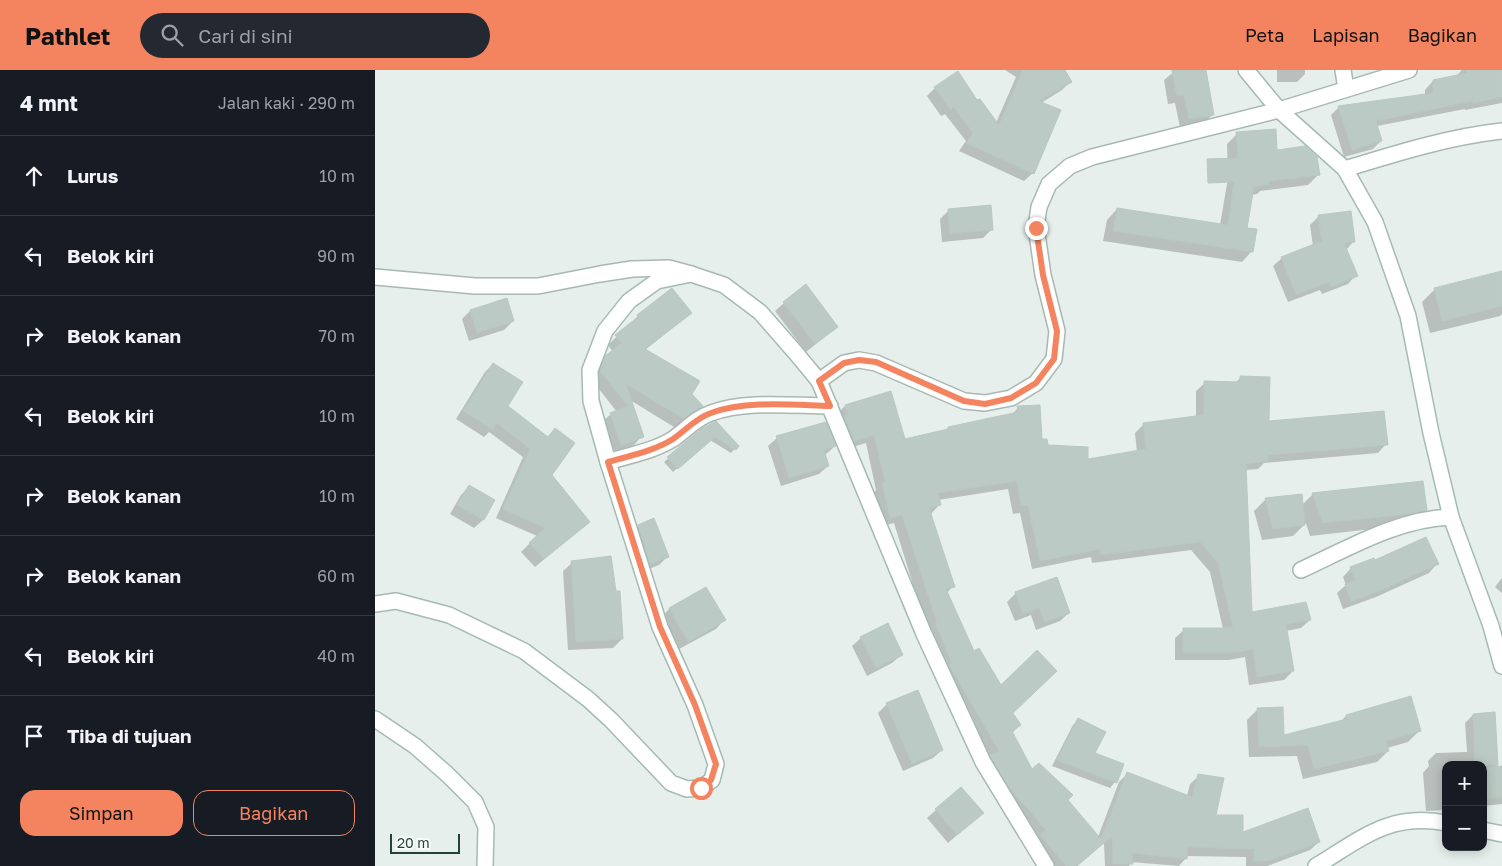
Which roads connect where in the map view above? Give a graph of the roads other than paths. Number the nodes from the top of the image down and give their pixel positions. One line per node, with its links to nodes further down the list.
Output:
1 (1246, 70): 5 (street)
2 (1343, 70): 4 (street)
3 (1409, 70): 4 (street)
4 (1346, 89): 5 (street)
5 (1279, 110): 7 (street); 10 (street)
6 (1502, 131): 7 (street)
7 (1345, 169): 13 (street)
8 (691, 274): 9 (street); 10 (street); 12 (street)
9 (375, 277)
10 (819, 381): 11 (street)
11 (830, 406): 12 (street); 22 (street)
12 (608, 462): 15 (street)
13 (1451, 517): 14 (street); 16 (street)
14 (1301, 570)
15 (375, 604)
16 (1502, 666)
17 (375, 719): 21 (street)
18 (1442, 822): 23 (street)
19 (1487, 831): 20 (street)
20 (1502, 834)
21 (485, 866)
22 (1046, 866)
23 (1317, 866)

